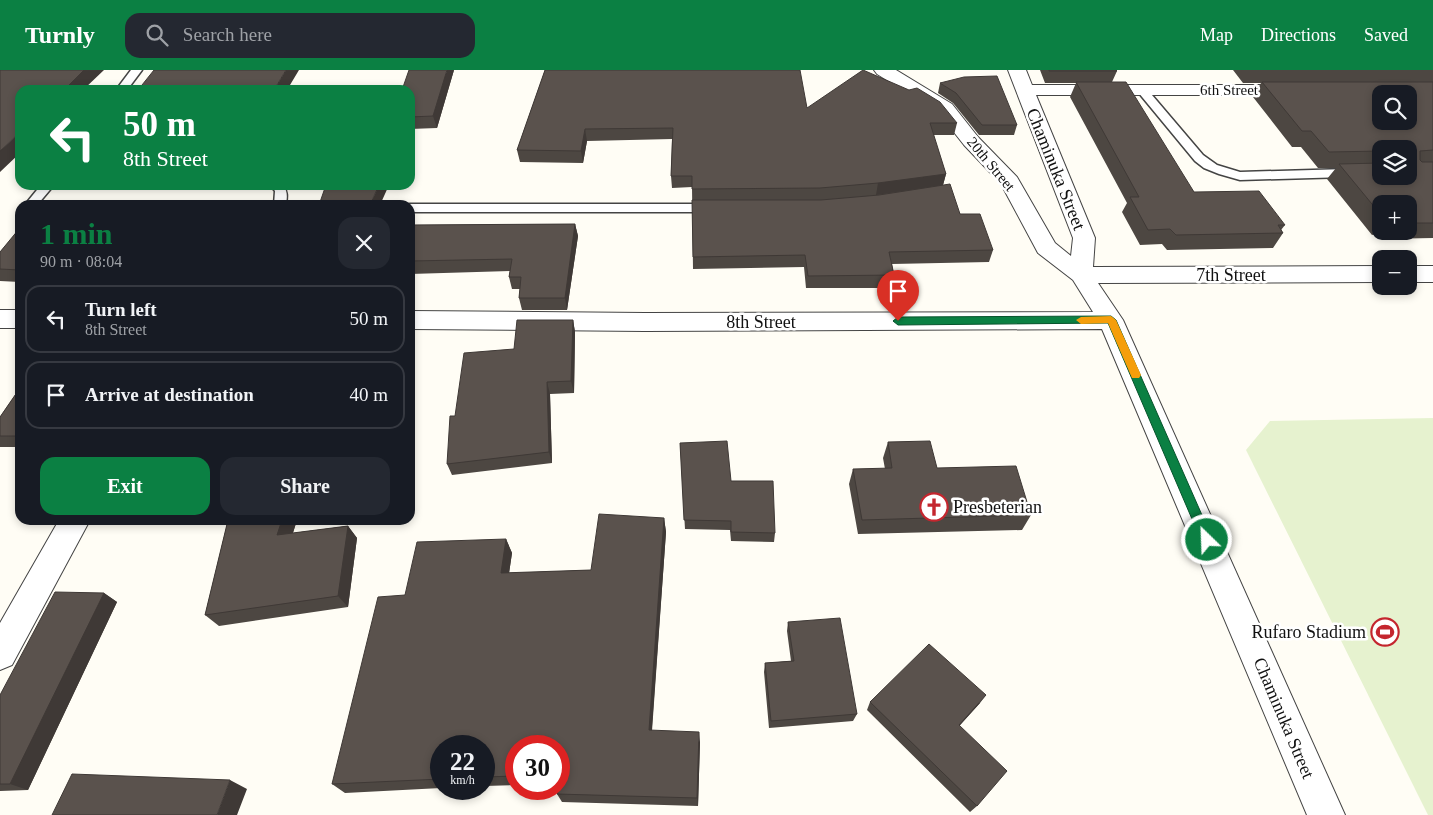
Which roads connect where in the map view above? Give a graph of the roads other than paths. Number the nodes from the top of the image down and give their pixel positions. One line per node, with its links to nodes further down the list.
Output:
1 (136, 70): 4 (lane)
2 (883, 70): 15 (street, 20th Street)
3 (1021, 80): 5 (street, 6th Street); 15 (street, Chaminuka Street)
4 (126, 85)
5 (1142, 90): 6 (street, 6th Street); 7 (lane)
6 (1317, 90)
7 (1372, 172)
8 (44, 190): 9 (lane)
9 (35, 200)
10 (415, 208): 11 (lane)
11 (722, 208)
12 (1372, 274): 15 (street, 7th Street)
13 (1417, 274): 14 (street)
14 (1433, 274)
15 (1080, 275): 19 (street, Chaminuka Street)
16 (0, 319): 17 (street)
17 (15, 319)
18 (415, 320): 19 (street, 8th Street)
19 (1111, 320): 22 (street, Chaminuka Street)
20 (72, 525): 21 (street)
21 (0, 654)
22 (1326, 815)

